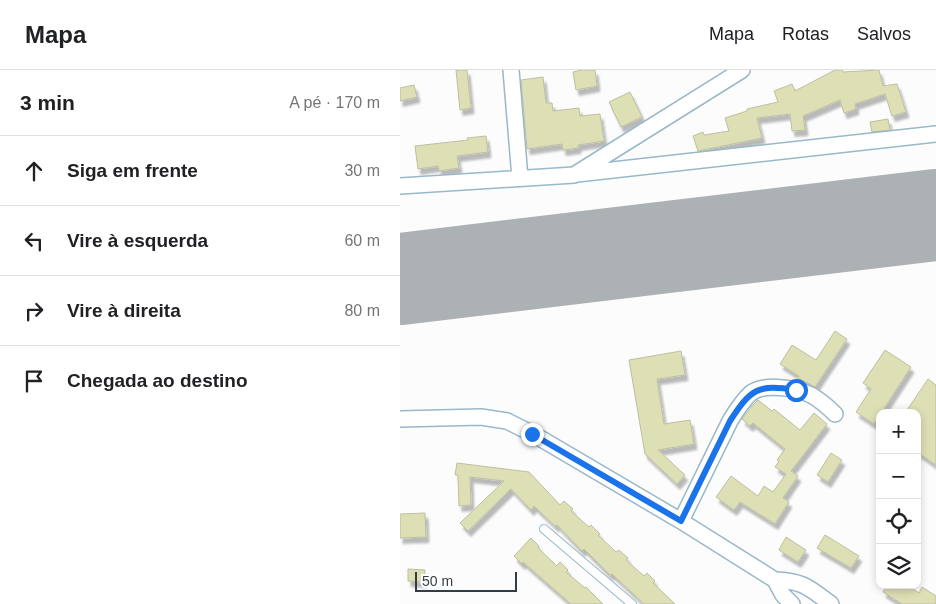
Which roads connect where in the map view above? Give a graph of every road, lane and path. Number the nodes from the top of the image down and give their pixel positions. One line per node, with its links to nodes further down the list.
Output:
1 (511, 70): 5 (street)
2 (742, 70): 4 (street)
3 (936, 134): 4 (street)
4 (574, 175): 5 (street)
5 (520, 178): 6 (street)
6 (400, 186)
7 (835, 414): 9 (street)
8 (400, 419): 9 (street)
9 (681, 521): 11 (street)
10 (544, 529): 12 (lane)
11 (775, 580): 13 (street); 14 (street)
12 (632, 604)
13 (792, 604)
14 (831, 604)

